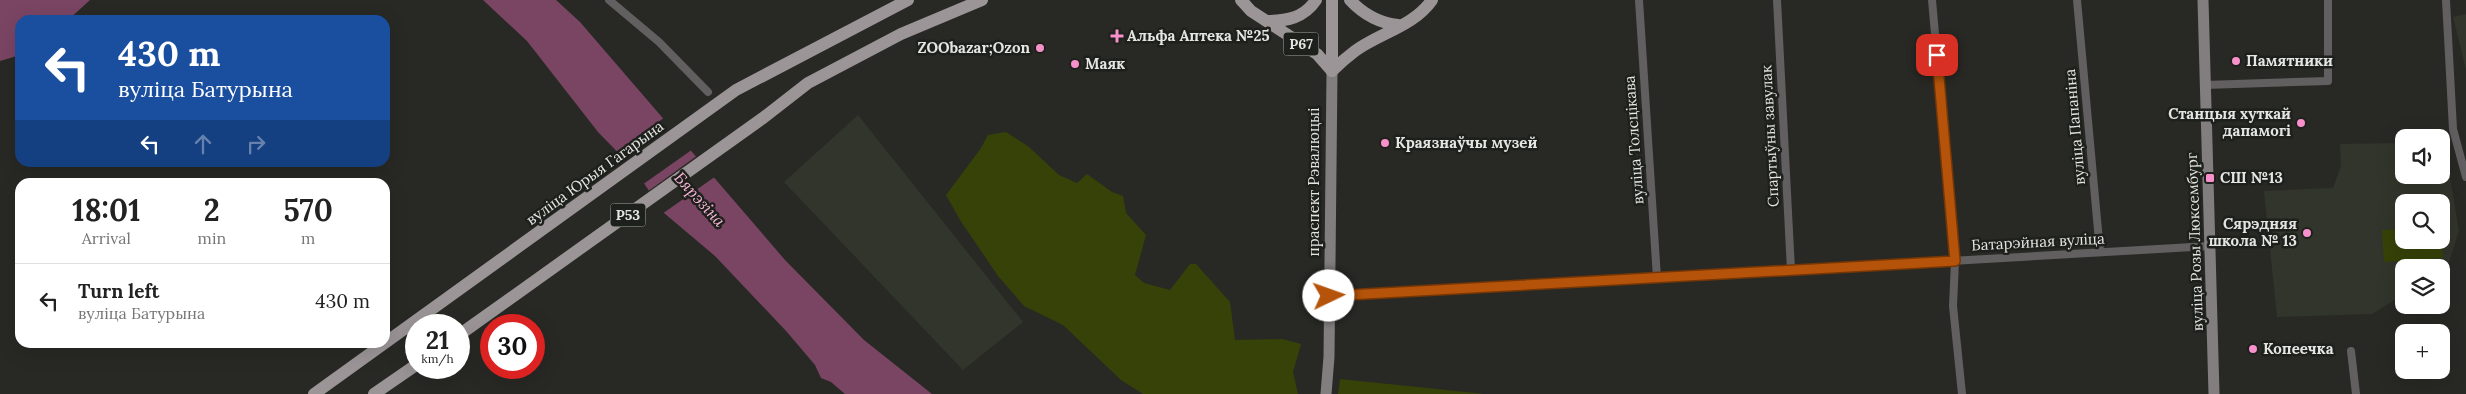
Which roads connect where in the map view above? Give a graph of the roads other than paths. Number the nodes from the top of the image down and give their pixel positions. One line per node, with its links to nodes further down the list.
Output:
1 (608, 0): 20 (street)
2 (908, 0): 29 (main road, вуліца Юрыя Гагарына / Р53)
3 (982, 0): 28 (main road, Р53)
4 (1241, 0): 16 (main road, Р67)
5 (1316, 0): 16 (main road, Р67)
6 (1332, 0): 18 (main road, праспект Рэвалюцыі)
7 (1350, 0): 17 (main road)
8 (1432, 0): 17 (main road, Р67)
9 (1639, 0): 26 (street, вуліца Толсцікава)
10 (1777, 0): 25 (street, Спартыўны завулак)
11 (1932, 0): 24 (street)
12 (2077, 0): 23 (street, вуліца Папаніна)
13 (2203, 0): 19 (street, вуліца Розы Люксембург)
14 (2328, 0): 19 (street)
15 (2446, 0): 21 (street)
16 (1266, 21): 18 (main road, Р67)
17 (1398, 26): 18 (main road, Р67)
18 (1332, 71): 27 (street, праспект Рэвалюцыі)
19 (2205, 85): 22 (street, вуліца Розы Люксембург)
20 (708, 92)
21 (2466, 178)
22 (2210, 246): 23 (street, Батарэйная вуліца); 37 (street, вуліца Розы Люксембург)
23 (2100, 252): 24 (street, Батарэйная вуліца)
24 (1955, 261): 25 (street, Батарэйная вуліца); 36 (street)
25 (1791, 270): 26 (street, Батарэйная вуліца)
26 (1657, 278): 27 (street, Батарэйная вуліца)
27 (1329, 296): 35 (street, праспект Рэвалюцыі)
28 (470, 327)
29 (390, 340)
30 (378, 348): 33 (main road, вуліца Юрыя Гагарына / Р53)
31 (2351, 351): 38 (street)
32 (405, 373): 34 (main road)
33 (314, 394)
34 (374, 394)
35 (1326, 394)
36 (1962, 394)
37 (2214, 394)
38 (2356, 394)

